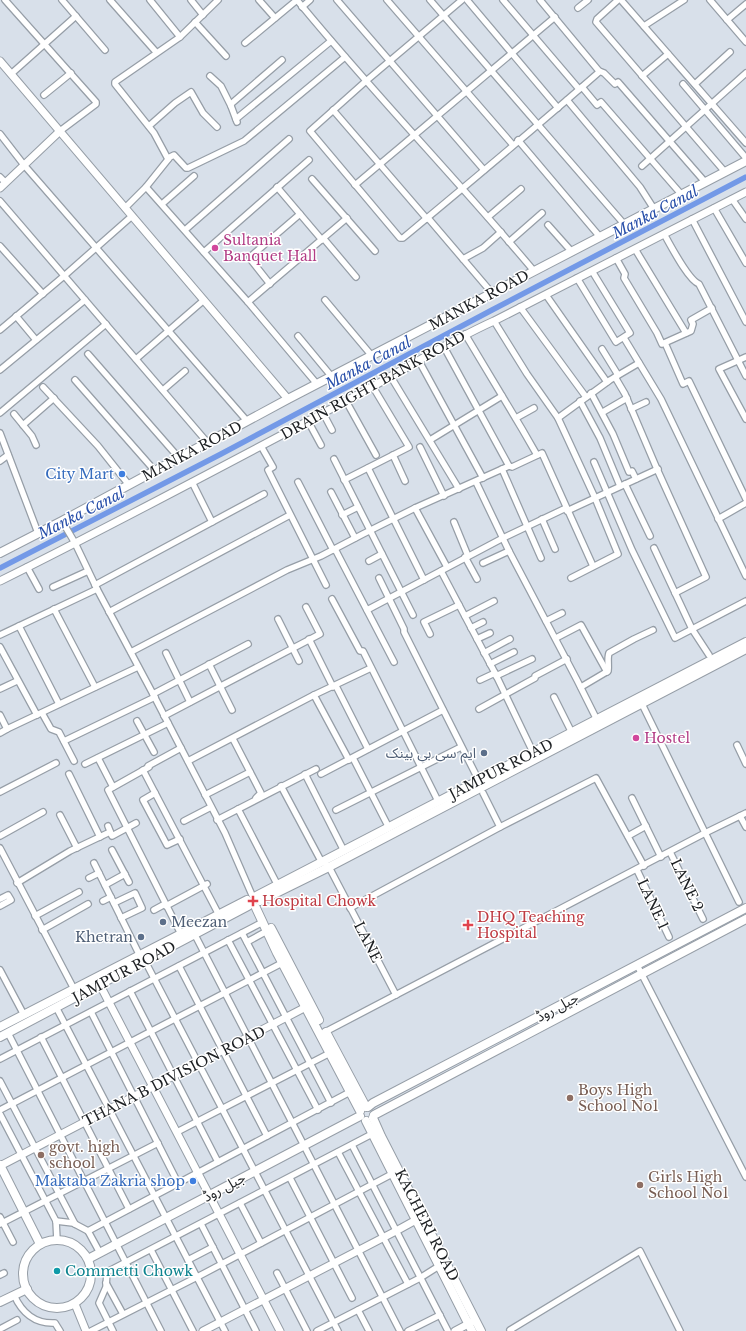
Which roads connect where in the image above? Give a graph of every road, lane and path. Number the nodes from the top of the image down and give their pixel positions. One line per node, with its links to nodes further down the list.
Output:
1 (6, 0): 22 (street); 39 (street)
2 (62, 0): 26 (street)
3 (110, 0): 41 (street)
4 (150, 0): 34 (street)
5 (191, 0): 25 (street)
6 (218, 0): 25 (street)
7 (259, 0): 29 (street)
8 (297, 0): 23 (street); 29 (street)
9 (310, 0): 23 (street)
10 (337, 0): 49 (street)
11 (387, 0): 35 (street)
12 (430, 0): 27 (street)
13 (462, 0): 27 (street)
14 (467, 0): 43 (street)
15 (503, 0): 33 (street)
16 (540, 0): 28 (street)
17 (588, 0): 24 (street)
18 (619, 0): 32 (street); 56 (street)
19 (684, 0): 32 (street)
20 (710, 0): 30 (street)
21 (746, 4): 30 (street)
22 (0, 5)
23 (302, 7): 36 (street)
24 (578, 8)
25 (203, 15): 31 (street)
26 (76, 16): 39 (street); 40 (street)
27 (444, 16): 35 (street); 50 (street)
28 (555, 17): 33 (street); 51 (street)
29 (275, 18): 38 (street)
30 (727, 20): 37 (street)
31 (195, 22): 34 (street); 45 (street)
32 (644, 26): 44 (street)
33 (533, 36): 43 (street); 60 (street)
34 (180, 37): 41 (street)
35 (419, 37): 49 (street); 61 (street)
36 (331, 41): 46 (street); 65 (street)
37 (746, 42)
38 (245, 43)
39 (46, 44): 52 (street); 54 (street)
40 (105, 50)
41 (156, 52): 71 (street)
42 (730, 52): 59 (street)
43 (512, 53): 50 (street); 66 (street)
44 (668, 54): 56 (street); 59 (street)
45 (226, 56)
46 (345, 57): 57 (street); 83 (street)
47 (282, 60): 65 (street)
48 (0, 61): 54 (street)
49 (390, 62): 57 (street); 69 (street)
50 (491, 71): 61 (street); 70 (street)
51 (599, 71): 60 (street); 79 (street)
52 (71, 73): 62 (street); 74 (street)
53 (746, 73): 64 (street)
54 (11, 74): 74 (street)
55 (210, 76): 65 (street)
56 (642, 76): 73 (street)
57 (366, 81): 67 (street); 76 (street)
58 (683, 84): 68 (street)
59 (695, 84): 64 (street)
60 (581, 88): 63 (street); 82 (street)
61 (466, 92): 69 (street); 81 (street)
62 (44, 95)
63 (567, 100): 66 (street); 108 (street)
64 (712, 103): 68 (street); 80 (street)
65 (231, 106)
66 (558, 108): 70 (street)
67 (332, 110): 86 (street); 95 (street)
68 (705, 110): 73 (street); 84 (street)
69 (436, 116): 76 (street); 89 (street)
70 (537, 124): 78 (street); 117 (street)
71 (148, 126): 72 (street); 83 (street)
72 (217, 127)
73 (686, 127): 79 (street); 90 (street)
74 (60, 131): 87 (street); 106 (street)
75 (0, 134): 87 (street)
76 (414, 135): 86 (street); 99 (street)
77 (289, 139): 119 (street)
78 (518, 140): 81 (street); 122 (street)
79 (670, 141): 82 (street); 94 (street)
80 (746, 143)
81 (513, 145): 89 (street)
82 (651, 158): 88 (street); 102 (street)
83 (168, 159): 97 (street)
84 (746, 159): 90 (main road, MANKA ROAD)
85 (309, 160): 98 (street)
86 (379, 164): 95 (street); 114 (street)
87 (24, 165): 96 (street); 126 (street)
88 (642, 166)
89 (484, 170): 99 (street)
90 (725, 172): 94 (main road, MANKA ROAD)
91 (194, 176): 105 (street)
92 (0, 177): 96 (street)
93 (312, 179): 113 (street)
94 (705, 182): 102 (main road, MANKA ROAD)
95 (355, 184): 114 (street)
96 (3, 185)
97 (146, 186): 105 (street); 106 (street)
98 (277, 188): 110 (street); 129 (street)
99 (462, 188): 112 (street); 114 (street)
100 (521, 189): 112 (street)
101 (746, 192): 103 (street, DRAIN RIGHT BANK ROAD)
102 (681, 194): 108 (main road, MANKA ROAD)
103 (732, 198): 107 (street, DRAIN RIGHT BANK ROAD); 116 (street)
104 (0, 201): 136 (street)
105 (162, 204): 119 (street)
106 (125, 208): 111 (street)
107 (714, 208): 115 (street, DRAIN RIGHT BANK ROAD); 133 (street)
108 (654, 209): 117 (main road, MANKA ROAD)
109 (542, 213): 124 (street)
110 (300, 214): 123 (street); 139 (street)
111 (132, 216): 126 (street); 144 (street)
112 (488, 217): 120 (street)
113 (347, 218): 123 (street); 128 (street)
114 (427, 218): 132 (street)
115 (692, 219): 121 (street, DRAIN RIGHT BANK ROAD); 149 (street)
116 (746, 219)
117 (624, 224): 122 (main road, MANKA ROAD)
118 (548, 225): 130 (street)
119 (185, 230): 129 (street)
120 (502, 232): 124 (street); 132 (street)
121 (664, 234): 127 (street, DRAIN RIGHT BANK ROAD); 148 (street)
122 (600, 237): 130 (main road, MANKA ROAD)
123 (323, 240): 137 (street); 139 (street)
124 (509, 242): 134 (street)
125 (0, 246): 141 (street)
126 (96, 247): 136 (street); 155 (street)
127 (634, 249): 131 (street, DRAIN RIGHT BANK ROAD); 156 (street)
128 (376, 251)
129 (204, 252): 146 (street)
130 (572, 252): 134 (main road, MANKA ROAD)
131 (616, 258): 135 (street, DRAIN RIGHT BANK ROAD); 161 (street)
132 (463, 259): 140 (street)
133 (746, 263)
134 (534, 271): 140 (main road, MANKA ROAD)
135 (592, 271): 138 (street, DRAIN RIGHT BANK ROAD); 159 (street)
136 (64, 276): 141 (street); 143 (street)
137 (356, 277)
138 (577, 278): 142 (street, DRAIN RIGHT BANK ROAD); 159 (street)
139 (270, 284): 146 (street)
140 (492, 293): 165 (main road, MANKA ROAD)
141 (43, 294): 150 (street)
142 (546, 294): 147 (street, DRAIN RIGHT BANK ROAD); 178 (street)
143 (85, 300): 153 (street); 160 (street)
144 (204, 300): 155 (street); 188 (street)
145 (325, 300): 165 (street)
146 (248, 302): 179 (street)
147 (520, 308): 151 (street, DRAIN RIGHT BANK ROAD); 185 (street)
148 (712, 308): 156 (street); 169 (street)
149 (744, 313): 152 (street)
150 (16, 316): 154 (street); 160 (street)
151 (494, 321): 157 (street, DRAIN RIGHT BANK ROAD); 200 (street)
152 (746, 322)
153 (106, 324): 167 (street); 196 (street)
154 (0, 330)
155 (169, 331): 167 (street); 202 (street)
156 (686, 333): 161 (street)
157 (465, 334): 162 (street, DRAIN RIGHT BANK ROAD); 184 (street)
158 (298, 336): 175 (street)
159 (624, 338): 170 (street)
160 (36, 340): 171 (street)
161 (665, 343): 242 (street)
162 (444, 347): 168 (street, DRAIN RIGHT BANK ROAD); 194 (street)
163 (602, 350): 173 (street)
164 (88, 354): 218 (street)
165 (372, 356): 175 (main road, MANKA ROAD)
166 (746, 357): 169 (street)
167 (136, 359): 182 (street)
168 (419, 361): 176 (street, DRAIN RIGHT BANK ROAD); 205 (street)
169 (738, 361): 174 (street); 201 (street)
170 (638, 363): 173 (street); 251 (street)
171 (0, 370)
172 (185, 371): 182 (street)
173 (616, 376): 178 (street); 187 (street)
174 (746, 376)
175 (332, 377): 179 (main road, MANKA ROAD)
176 (391, 377): 181 (street, DRAIN RIGHT BANK ROAD); 208 (street)
177 (75, 380): 226 (street)
178 (607, 382): 183 (street)
179 (317, 384): 188 (main road, MANKA ROAD)
180 (44, 387): 186 (street)
181 (373, 387): 189 (street, DRAIN RIGHT BANK ROAD); 216 (street)
182 (163, 390): 209 (street)
183 (591, 393): 185 (street); 195 (street)
184 (502, 396): 194 (street); 199 (street)
185 (586, 397): 190 (street)
186 (54, 398): 204 (street); 234 (street)
187 (626, 398): 193 (street); 195 (street)
188 (288, 399): 202 (main road, MANKA ROAD)
189 (346, 401): 197 (street, DRAIN RIGHT BANK ROAD); 215 (street)
190 (580, 401): 200 (street); 235 (street)
191 (646, 402): 193 (street)
192 (534, 408): 199 (street)
193 (631, 409): 224 (street)
194 (479, 410): 205 (street); 222 (street)
195 (603, 412): 228 (street)
196 (0, 413)
197 (323, 413): 203 (street, DRAIN RIGHT BANK ROAD); 206 (street)
198 (14, 414): 204 (street)
199 (516, 418): 217 (street)
200 (558, 418): 241 (street)
201 (746, 419)
202 (247, 421): 209 (main road, MANKA ROAD)
203 (308, 421): 211 (street); 212 (street, DRAIN RIGHT BANK ROAD)
204 (23, 425): 210 (street)
205 (454, 425): 208 (street); 227 (street)
206 (332, 430)
207 (0, 433): 214 (street)
208 (430, 440): 236 (street)
209 (207, 442): 218 (main road, MANKA ROAD)
210 (36, 445)
211 (321, 445)
212 (261, 446): 231 (street, DRAIN RIGHT BANK ROAD); 247 (street)
213 (420, 447): 240 (street)
214 (8, 455): 220 (street); 257 (street)
215 (376, 455)
216 (393, 455): 223 (street); 230 (street)
217 (537, 455): 222 (street); 246 (street)
218 (179, 458): 226 (main road, MANKA ROAD)
219 (334, 459): 229 (street)
220 (0, 461)
221 (594, 462): 238 (street)
222 (509, 466): 225 (street)
223 (368, 468): 229 (street); 249 (street)
224 (657, 469): 228 (street); 289 (street)
225 (502, 470): 227 (street); 255 (street)
226 (155, 471): 234 (main road, MANKA ROAD)
227 (483, 478): 233 (street)
228 (636, 479): 235 (street)
229 (344, 480): 244 (street)
230 (406, 481)
231 (192, 482): 252 (street); 261 (street, DRAIN RIGHT BANK ROAD)
232 (298, 482): 264 (street)
233 (476, 482): 236 (street); 260 (street)
234 (129, 485): 254 (main road, MANKA ROAD)
235 (622, 485): 238 (street); 258 (street)
236 (459, 489): 240 (street)
237 (330, 492): 248 (street)
238 (607, 492): 241 (street); 307 (street)
239 (264, 494): 252 (street)
240 (444, 496): 245 (street)
241 (595, 498): 246 (street); 273 (street)
242 (746, 499)
243 (746, 503): 251 (street)
244 (358, 507): 248 (street); 256 (street)
245 (415, 508): 249 (street); 275 (street)
246 (567, 510): 250 (street); 273 (street)
247 (290, 515): 270 (street); 298 (street)
248 (342, 515): 259 (street)
249 (394, 519): 256 (street); 283 (street)
250 (542, 519): 255 (street); 263 (street)
251 (718, 519): 278 (street)
252 (212, 522): 286 (street)
253 (454, 522): 268 (street)
254 (64, 524): 257 (main road, MANKA ROAD); 261 (street)
255 (527, 526): 260 (street); 269 (street)
256 (369, 531): 259 (street); 267 (street)
257 (38, 533): 266 (main road, MANKA ROAD)
258 (650, 536)
259 (355, 538): 264 (street)
260 (503, 538): 265 (street); 268 (street)
261 (75, 543): 274 (street, DRAIN RIGHT BANK ROAD); 276 (street)
262 (654, 548): 289 (street)
263 (555, 549)
264 (334, 550): 270 (street); 297 (street)
265 (509, 550): 272 (street); 303 (street)
266 (0, 553)
267 (382, 554): 271 (street); 288 (street)
268 (466, 557): 275 (street); 281 (street)
269 (541, 558)
270 (313, 560): 284 (street); 321 (street)
271 (369, 561)
272 (483, 563)
273 (593, 566): 280 (street)
274 (27, 567): 282 (street, DRAIN RIGHT BANK ROAD); 287 (street)
275 (447, 567): 277 (street)
276 (88, 571): 285 (street); 286 (street)
277 (441, 571): 283 (street); 294 (street)
278 (746, 576)
279 (379, 578): 290 (street)
280 (571, 578)
281 (477, 579)
282 (0, 580)
283 (424, 580): 288 (street)
284 (326, 585)
285 (53, 587)
286 (96, 587): 296 (street); 298 (street)
287 (39, 589)
288 (402, 592): 290 (street); 300 (street)
289 (675, 593): 307 (street)
290 (389, 598): 297 (street); 353 (street)
291 (332, 599): 333 (street)
292 (746, 600): 307 (street)
293 (494, 601): 301 (street)
294 (459, 605): 301 (street); 310 (street)
295 (306, 607): 313 (street)
296 (54, 609): 305 (street); 341 (street)
297 (367, 610): 329 (street)
298 (110, 612): 321 (street)
299 (562, 613): 303 (street)
300 (413, 615)
301 (465, 616): 306 (street)
302 (278, 619): 319 (street)
303 (546, 620): 312 (street)
304 (483, 622): 306 (street)
305 (18, 626): 311 (street); 349 (street)
306 (471, 628): 314 (street)
307 (692, 629): 325 (street)
308 (653, 630): 334 (street)
309 (490, 633): 314 (street)
310 (430, 634)
311 (0, 635)
312 (556, 638): 327 (street); 334 (street)
313 (309, 639): 319 (street); 340 (street)
314 (477, 639): 322 (street)
315 (510, 639): 322 (street)
316 (746, 642): 357 (main road, JAMPUR ROAD)
317 (248, 644): 330 (street)
318 (0, 647): 338 (street)
319 (292, 648): 328 (street); 339 (street)
320 (746, 649): 350 (main road, JAMPUR ROAD)
321 (131, 652): 332 (street)
322 (484, 652): 331 (street)
323 (514, 652): 331 (street)
324 (166, 653): 336 (street)
325 (708, 655)
326 (532, 659): 335 (street)
327 (567, 659): 342 (street); 344 (street)
328 (299, 661)
329 (394, 662)
330 (209, 664): 336 (street); 339 (street)
331 (490, 664): 335 (street)
332 (138, 667): 341 (street); 345 (street)
333 (371, 668): 340 (street); 361 (street)
334 (607, 672): 342 (street)
335 (495, 674): 337 (street); 344 (street)
336 (180, 680): 345 (street); 348 (street)
337 (480, 680)
338 (17, 681): 343 (street); 354 (street)
339 (220, 686): 348 (street); 352 (street)
340 (334, 686): 346 (street); 371 (street)
341 (95, 687): 349 (street)
342 (580, 687): 357 (street)
343 (0, 689)
344 (505, 694): 351 (street); 370 (street)
345 (154, 695): 356 (street); 366 (street)
346 (314, 695): 365 (street); 374 (street)
347 (554, 697): 363 (street)
348 (190, 702): 356 (street)
349 (60, 704): 354 (street)
350 (642, 704): 412 (street); 426 (main road, JAMPUR ROAD)
351 (479, 709)
352 (232, 710)
353 (443, 710): 361 (street); 368 (street)
354 (39, 714): 360 (street); 366 (street)
355 (0, 715): 360 (street)
356 (164, 716): 359 (street)
357 (597, 720): 363 (main road, JAMPUR ROAD)
358 (138, 721): 364 (street)
359 (168, 723): 364 (street); 369 (street)
360 (7, 729): 362 (street)
361 (403, 730): 371 (street); 380 (street)
362 (0, 733)
363 (572, 733): 420 (main road, JAMPUR ROAD)
364 (144, 735): 372 (street); 373 (street)
365 (233, 739): 376 (street); 383 (street)
366 (64, 741): 375 (street)
367 (737, 745): 379 (street)
368 (462, 747): 380 (street); 387 (street)
369 (181, 748): 376 (street); 382 (street)
370 (531, 748)
371 (368, 749): 374 (street)
372 (154, 752)
373 (98, 758): 378 (street); 389 (street)
374 (351, 759): 386 (street); 391 (street)
375 (74, 761)
376 (188, 762): 394 (street)
377 (56, 763): 390 (street)
378 (85, 764)
379 (746, 764)
380 (421, 767): 391 (street); 396 (street)
381 (316, 769): 385 (street)
382 (143, 770): 389 (street); 392 (street)
383 (250, 772): 394 (street); 397 (street)
384 (69, 774): 415 (street)
385 (305, 774): 388 (street); 420 (street)
386 (321, 774)
387 (477, 777)
388 (280, 786): 397 (street); 423 (street)
389 (113, 787): 411 (street)
390 (0, 792)
391 (371, 792): 400 (street); 407 (street)
392 (155, 793): 416 (street); 416 (street)
393 (484, 793): 409 (street)
394 (205, 795): 398 (street)
395 (632, 798): 408 (street)
396 (437, 799)
397 (255, 800): 399 (street)
398 (211, 807): 404 (street); 405 (street)
399 (238, 809): 404 (street); 432 (street)
400 (336, 810)
401 (43, 812): 413 (street)
402 (743, 814): 410 (street); 412 (street)
403 (60, 815): 418 (street)
404 (217, 820): 440 (street)
405 (184, 821)
406 (136, 823): 411 (street)
407 (387, 824)
408 (646, 826): 414 (street); 422 (street)
409 (500, 827): 414 (street); 446 (street)
410 (746, 827)
411 (127, 828): 415 (street); 444 (street)
412 (705, 834): 421 (street); 441 (street)
413 (0, 836)
414 (628, 836): 425 (street)
415 (100, 837): 418 (street)
416 (180, 839): 435 (street)
417 (0, 848): 433 (street)
418 (78, 848): 433 (street)
419 (112, 850): 429 (street)
420 (344, 851): 423 (main road, JAMPUR ROAD)
421 (670, 852): 422 (street); 452 (street, LANE 2)
422 (661, 856): 425 (street)
423 (322, 862): 426 (street); 440 (main road, JAMPUR ROAD)
424 (94, 863): 428 (street)
425 (644, 866): 427 (street)
426 (329, 867): 440 (main road, JAMPUR ROAD); 446 (street, LANE)
427 (637, 870): 460 (street, LANE 1); 477 (street)
428 (99, 873): 430 (street); 434 (street)
429 (125, 874): 431 (street); 434 (street)
430 (89, 878)
431 (129, 882)
432 (276, 882)
433 (17, 883): 450 (street)
434 (105, 885): 437 (street)
435 (206, 885): 444 (street); 449 (street)
436 (79, 892): 450 (street)
437 (111, 897): 439 (street); 442 (street)
438 (0, 899): 445 (street)
439 (102, 901)
440 (254, 902): 449 (main road, JAMPUR ROAD); 454 (main road, KACHERI ROAD); 459 (main road, JAMPUR ROAD); 490 (main road, KACHERI ROAD)
441 (739, 902)
442 (114, 903): 451 (street); 451 (street)
443 (88, 904): 455 (street)
444 (166, 905): 448 (street); 458 (street)
445 (0, 906)
446 (350, 908): 477 (street, LANE)
447 (746, 908): 466 (main road, جیل روڈ)
448 (154, 910)
449 (219, 914): 458 (main road, JAMPUR ROAD)
450 (35, 916): 455 (street)
451 (121, 918): 464 (street)
452 (703, 919)
453 (746, 919): 470 (main road, جیل روڈ)
454 (263, 922): 456 (main road, KACHERI ROAD); 457 (street)
455 (42, 930): 474 (street)
456 (267, 931): 462 (street); 465 (main road, KACHERI ROAD)
457 (242, 933): 461 (street); 462 (street)
458 (181, 934): 464 (main road, JAMPUR ROAD)
459 (195, 935): 463 (street); 464 (main road, JAMPUR ROAD)
460 (668, 937)
461 (228, 940): 463 (street); 472 (street)
462 (247, 942): 469 (street)
463 (204, 953): 467 (street); 476 (street)
464 (142, 958): 471 (street); 473 (main road, JAMPUR ROAD); 474 (main road, JAMPUR ROAD)
465 (282, 963): 469 (street); 481 (main road, KACHERI ROAD)
466 (637, 965): 470 (street); 521 (main road, جیل روڈ)
467 (179, 966): 471 (street); 479 (street)
468 (0, 970): 483 (street)
469 (263, 973): 472 (street); 485 (street)
470 (641, 973): 521 (main road, جیل روڈ); 544 (street)
471 (154, 978): 475 (street); 484 (street)
472 (249, 980): 476 (street); 486 (street)
473 (100, 985): 478 (street); 480 (main road, JAMPUR ROAD)
474 (74, 989): 483 (main road, JAMPUR ROAD)
475 (130, 991): 478 (street); 489 (street)
476 (225, 993): 479 (street); 494 (street)
477 (396, 995): 490 (street)
478 (109, 1002): 482 (street); 495 (street)
479 (200, 1006): 484 (street); 497 (street)
480 (56, 1007): 487 (street); 491 (main road, JAMPUR ROAD)
481 (306, 1007): 485 (street, THANA B DIVISION ROAD); 499 (main road, KACHERI ROAD)
482 (90, 1012): 487 (street); 498 (street)
483 (24, 1015): 488 (main road, JAMPUR ROAD)
484 (176, 1018): 489 (street); 501 (street)
485 (286, 1018): 486 (street, THANA B DIVISION ROAD); 502 (street)
486 (273, 1024): 494 (street, THANA B DIVISION ROAD); 504 (street)
487 (65, 1025): 493 (street); 503 (street)
488 (0, 1027)
489 (151, 1032): 495 (street); 505 (street)
490 (325, 1032): 521 (main road, KACHERI ROAD)
491 (8, 1033): 492 (main road, JAMPUR ROAD); 496 (street)
492 (0, 1037)
493 (41, 1037): 496 (street); 506 (street)
494 (248, 1037): 497 (street, THANA B DIVISION ROAD); 508 (street)
495 (130, 1042): 498 (street); 509 (street)
496 (17, 1050): 500 (street); 510 (street)
497 (223, 1050): 501 (street, THANA B DIVISION ROAD); 513 (street)
498 (111, 1052): 503 (street); 512 (street)
499 (330, 1053): 502 (street); 511 (main road, KACHERI ROAD)
500 (0, 1059)
501 (199, 1063): 505 (street, THANA B DIVISION ROAD); 517 (street)
502 (310, 1063): 504 (street); 514 (street)
503 (86, 1065): 506 (street); 516 (street)
504 (297, 1070): 508 (street); 519 (street)
505 (174, 1076): 509 (street, THANA B DIVISION ROAD); 523 (street)
506 (62, 1078): 510 (street); 522 (street)
507 (0, 1080): 515 (street)
508 (272, 1083): 513 (street); 524 (street)
509 (153, 1087): 512 (street, THANA B DIVISION ROAD); 525 (street)
510 (38, 1090): 515 (street); 527 (street)
511 (350, 1092): 514 (street); 521 (main road, KACHERI ROAD)
512 (134, 1096): 516 (street, THANA B DIVISION ROAD); 529 (street)
513 (247, 1096): 517 (street); 528 (street)
514 (331, 1103): 519 (street)
515 (12, 1104): 518 (street); 532 (street)
516 (109, 1109): 522 (street, THANA B DIVISION ROAD); 536 (street)
517 (223, 1109): 523 (street); 533 (street)
518 (0, 1110)
519 (318, 1110): 524 (street)
520 (0, 1114): 535 (street)
521 (367, 1114): 526 (main road, KACHERI ROAD); 530 (main road, جیل روڈ); 614 (main road, KACHERI ROAD)
522 (85, 1122): 527 (street, THANA B DIVISION ROAD); 540 (street)
523 (198, 1122): 525 (street); 537 (street)
524 (292, 1123): 528 (street); 530 (street)
525 (177, 1132): 542 (street)
526 (372, 1134): 531 (street); 543 (main road, KACHERI ROAD)
527 (60, 1135): 532 (street, THANA B DIVISION ROAD); 546 (street)
528 (267, 1136): 533 (street)
529 (158, 1143): 536 (street); 547 (street)
530 (304, 1145): 538 (street); 541 (main road, جیل روڈ)
531 (352, 1145): 534 (street); 548 (street)
532 (36, 1148): 535 (street, THANA B DIVISION ROAD); 551 (street)
533 (244, 1149): 537 (street); 541 (street)
534 (338, 1152): 538 (street); 550 (street)
535 (21, 1155): 539 (street, THANA B DIVISION ROAD); 554 (street)
536 (133, 1155): 540 (street); 553 (street)
537 (218, 1162): 542 (street)
538 (314, 1165): 545 (street); 556 (street)
539 (0, 1166): 558 (main road)
540 (108, 1168): 546 (street); 557 (street)
541 (255, 1171): 549 (street); 552 (main road, جیل روڈ)
542 (198, 1173): 547 (street); 552 (street)
543 (392, 1174): 548 (street); 563 (main road, KACHERI ROAD)
544 (746, 1177)
545 (290, 1178): 549 (street); 561 (street)
546 (84, 1181): 551 (street); 565 (street)
547 (178, 1183): 553 (street)
548 (372, 1184): 550 (street); 571 (street)
549 (265, 1190): 555 (street); 569 (street)
550 (358, 1191): 556 (street); 573 (street)
551 (59, 1194): 554 (street); 567 (street)
552 (209, 1194): 559 (street); 562 (main road, جیل روڈ)
553 (154, 1196): 557 (street); 562 (street)
554 (45, 1201): 558 (street); 564 (street)
555 (240, 1203): 559 (street); 578 (street)
556 (334, 1204): 561 (street); 581 (street)
557 (129, 1209): 565 (street)
558 (23, 1212): 566 (street); 576 (main road)
559 (220, 1214): 568 (street); 583 (street)
560 (0, 1217): 566 (street)
561 (310, 1217): 569 (street); 587 (street)
562 (166, 1218): 572 (street); 577 (main road, جیل روڈ)
563 (416, 1220): 571 (street); 589 (main road, KACHERI ROAD)
564 (56, 1221): 567 (street); 574 (street)
565 (105, 1221): 570 (street); 577 (street)
566 (2, 1223): 575 (street)
567 (75, 1224): 570 (street)
568 (201, 1224): 572 (street); 579 (street)
569 (286, 1230): 578 (street); 591 (street)
570 (88, 1231): 582 (street)
571 (396, 1231): 573 (street); 593 (street)
572 (176, 1237): 580 (street); 585 (street)
573 (383, 1238): 581 (street); 595 (street)
574 (57, 1240): 576 (main road); 584 (main road)
575 (13, 1242)
576 (40, 1244): 596 (main road)
577 (117, 1244): 582 (main road, جیل روڈ); 586 (street)
578 (261, 1244): 583 (street)
579 (213, 1247): 585 (street); 588 (street)
580 (151, 1250): 586 (street); 598 (street)
581 (358, 1251): 587 (street); 600 (street)
582 (100, 1253): 584 (main road, جیل روڈ)
583 (240, 1254): 588 (street); 602 (street)
584 (88, 1259): 605 (main road)
585 (188, 1260): 592 (street)
586 (126, 1263): 594 (street); 604 (street)
587 (334, 1263): 591 (street); 601 (street)
588 (222, 1264): 592 (street); 606 (street)
589 (439, 1266): 593 (street); 614 (main road, KACHERI ROAD)
590 (277, 1273): 597 (street)
591 (310, 1276): 597 (street); 613 (street)
592 (197, 1277): 598 (street); 612 (street)
593 (420, 1278): 595 (street); 609 (street)
594 (106, 1282): 608 (street); 611 (street)
595 (408, 1284): 600 (street)
596 (27, 1289): 599 (main road); 605 (main road)
597 (285, 1289): 602 (street); 627 (street)
598 (172, 1290): 604 (street); 622 (street)
599 (14, 1295): 603 (main road); 617 (street)
600 (383, 1297): 607 (street); 631 (street)
601 (352, 1298)
602 (264, 1299): 606 (street); 626 (street)
603 (0, 1302)
604 (147, 1303): 608 (street); 621 (street)
605 (75, 1304): 618 (street)
606 (245, 1309): 612 (street); 625 (street)
607 (358, 1310): 613 (street); 630 (street)
608 (123, 1314): 611 (street)
609 (440, 1315): 632 (street); 633 (street)
610 (17, 1320): 615 (street)
611 (109, 1322): 619 (street); 620 (street)
612 (220, 1322): 623 (street); 624 (street)
613 (334, 1322): 628 (street); 629 (street)
614 (474, 1328): 634 (street)
615 (0, 1329)
616 (510, 1330): 635 (street)
617 (60, 1331)
618 (86, 1331)
619 (91, 1331)
620 (114, 1331)
621 (161, 1331)
622 (193, 1331)
623 (203, 1331)
624 (224, 1331)
625 (256, 1331)
626 (280, 1331)
627 (307, 1331)
628 (317, 1331)
629 (338, 1331)
630 (369, 1331)
631 (400, 1331)
632 (408, 1331)
633 (448, 1331)
634 (455, 1331)
635 (680, 1331)

